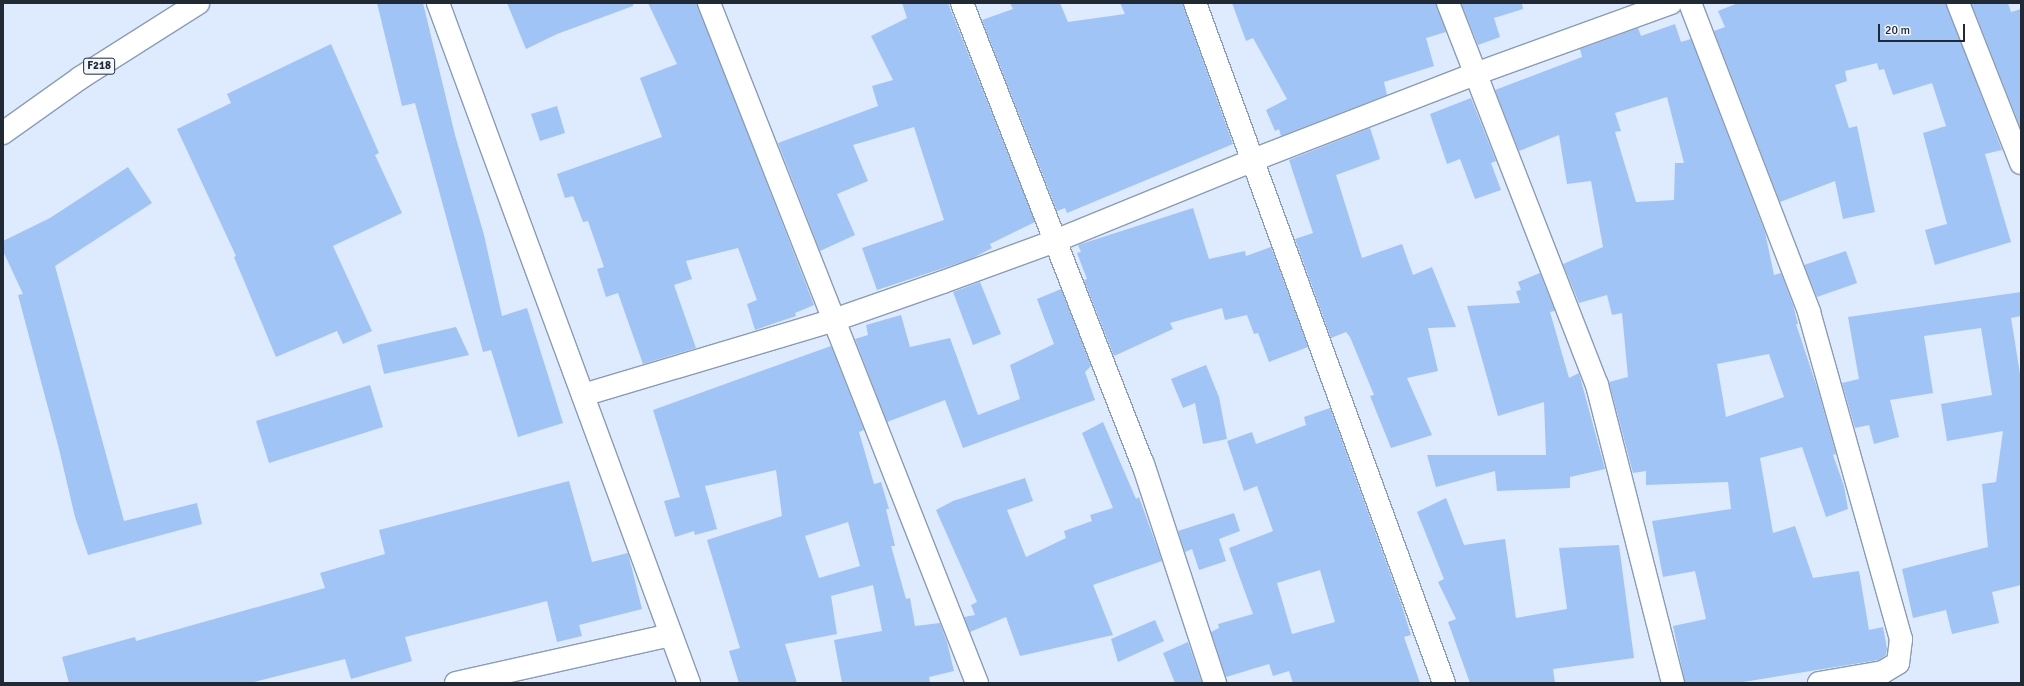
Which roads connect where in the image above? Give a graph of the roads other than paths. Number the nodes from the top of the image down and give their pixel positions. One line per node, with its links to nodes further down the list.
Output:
1 (198, 3): 11 (street, F218)
2 (438, 3): 16 (street)
3 (709, 3): 15 (street)
4 (962, 3): 14 (street)
5 (1195, 3): 12 (street)
6 (1448, 3): 10 (street)
7 (1671, 3): 10 (street)
8 (1690, 3): 18 (street)
9 (1958, 3): 13 (street)
10 (1475, 74): 12 (street); 24 (street)
11 (3, 133)
12 (1253, 160): 14 (street); 23 (street)
13 (2021, 163)
14 (1055, 241): 15 (street); 22 (street)
15 (834, 320): 16 (street); 21 (street)
16 (583, 395): 17 (street)
17 (671, 635): 19 (street); 20 (street)
18 (1861, 679): 25 (street)
19 (456, 683)
20 (689, 683)
21 (977, 683)
22 (1215, 683)
23 (1444, 683)
24 (1673, 683)
25 (1819, 683)

